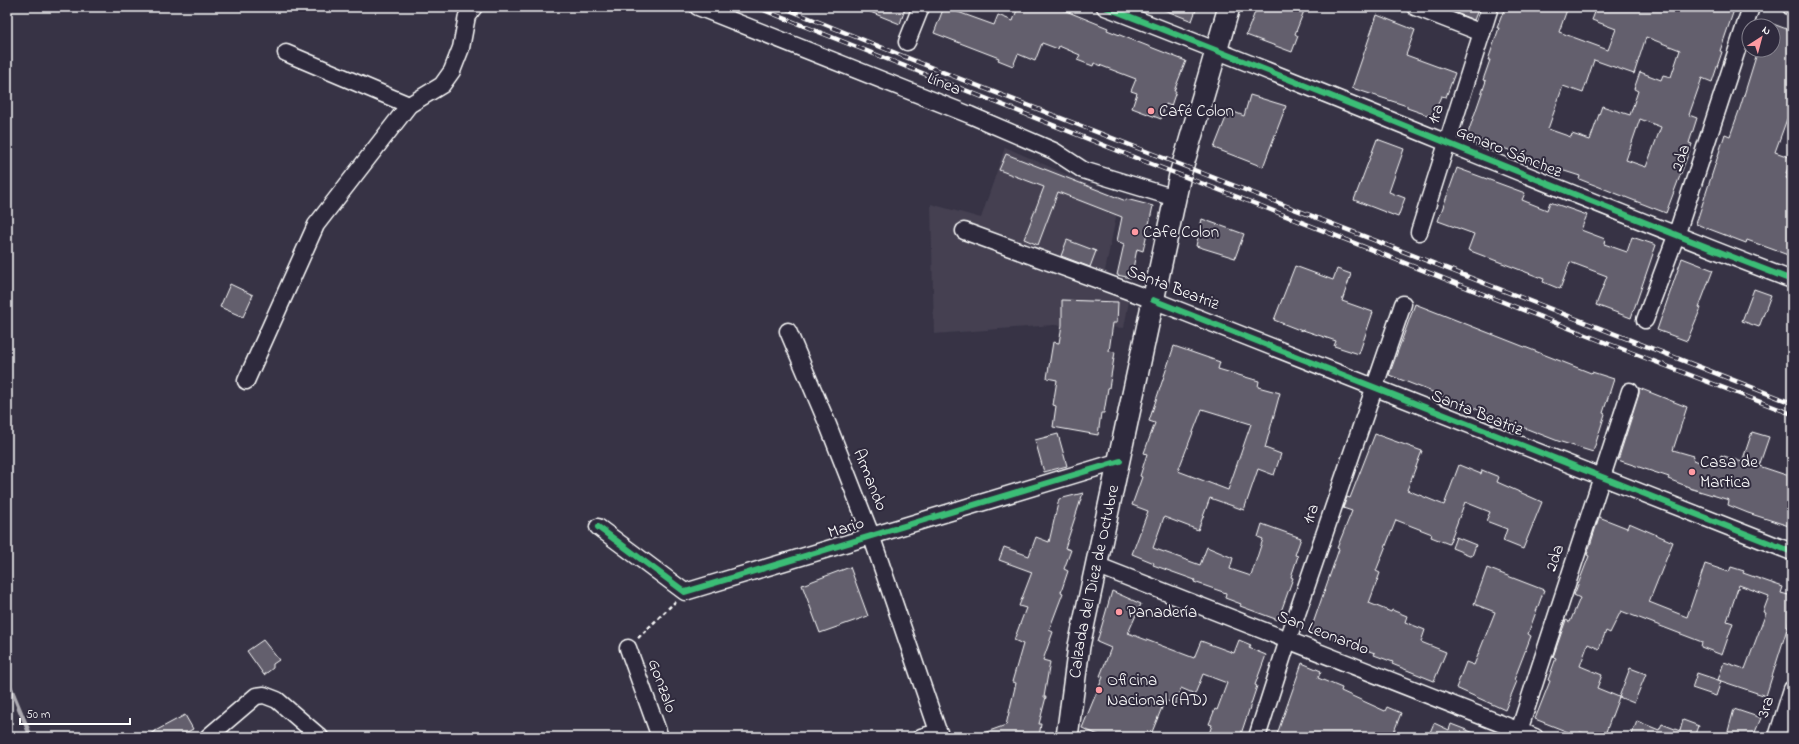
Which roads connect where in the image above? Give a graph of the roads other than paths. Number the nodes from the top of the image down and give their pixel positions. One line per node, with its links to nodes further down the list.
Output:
1 (474, 7): 13 (street)
2 (698, 7): 15 (street, Línea)
3 (921, 7): 10 (street)
4 (1104, 7): 11 (street, Genaro Sánchez)
5 (1229, 7): 11 (main road, Calzada del Diez de Octubre)
6 (1415, 7): 9 (street)
7 (1490, 7): 9 (street, 1ra)
8 (1751, 7): 18 (street, 2da)
9 (1482, 32): 14 (street, 1ra)
10 (907, 42)
11 (1216, 49): 14 (street, Genaro Sánchez); 15 (main road, Calzada del Diez de Octubre)
12 (286, 53): 13 (street)
13 (410, 105): 24 (street)
14 (1446, 142): 17 (street, 1ra); 18 (street, Genaro Sánchez)
15 (1174, 198): 20 (main road, Calzada del Diez de Octubre)
16 (964, 231): 20 (street, Santa Beatriz)
17 (1419, 232)
18 (1676, 236): 19 (street, Genaro Sánchez); 22 (street, 2da)
19 (1792, 280)
20 (1153, 300): 25 (street, Santa Beatriz); 27 (main road, Calzada del Diez de Octubre)
21 (1403, 304): 25 (street, 1ra)
22 (1645, 320)
23 (788, 332): 30 (street, Armando)
24 (246, 381)
25 (1375, 387): 28 (street, Santa Beatriz); 33 (street, 1ra)
26 (1630, 391): 28 (street, 2da)
27 (1120, 461): 30 (street, Mario); 32 (main road, Calzada del Diez de Octubre)
28 (1601, 476): 31 (street, Santa Beatriz); 36 (street, 2da)
29 (598, 527): 30 (street, Mario)
30 (871, 535): 37 (street, Armando)
31 (1792, 552)
32 (1096, 566): 33 (street, San Leonardo); 42 (main road, Calzada del Diez de Octubre)
33 (1288, 640): 36 (street, San Leonardo); 43 (street, 1ra)
34 (628, 648): 40 (street, Gonzalo)
35 (1792, 689): 45 (street, 3ra)
36 (1518, 734): 44 (street, San Leonardo)
37 (939, 735): 41 (street)
38 (208, 737): 39 (street)
39 (320, 737)
40 (660, 737)
41 (921, 737)
42 (1067, 737)
43 (1257, 737)
44 (1535, 737)
45 (1777, 737)

